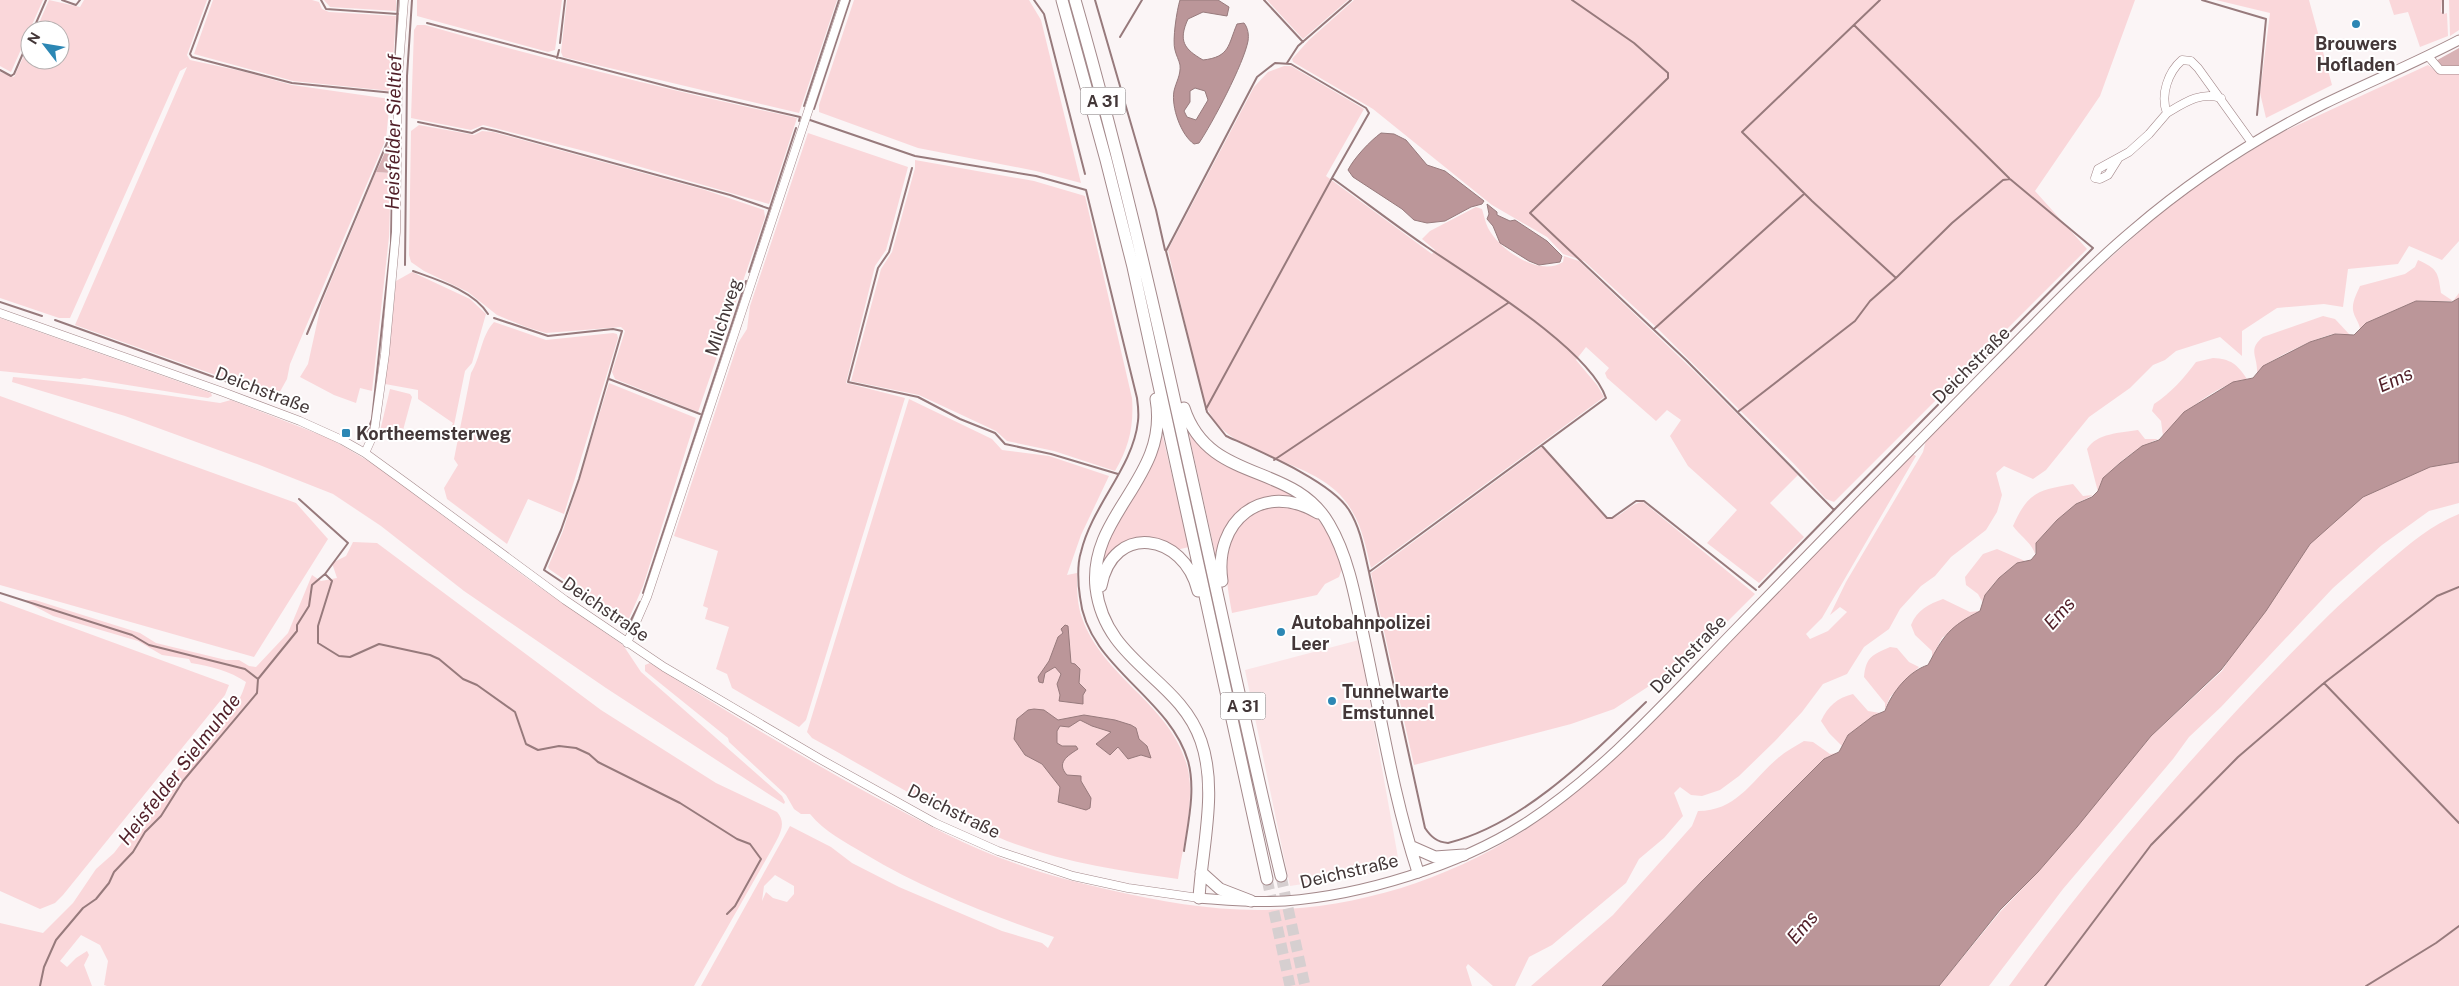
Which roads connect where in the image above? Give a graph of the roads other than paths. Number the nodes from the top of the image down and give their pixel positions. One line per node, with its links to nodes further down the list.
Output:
1 (404, 0): 15 (street)
2 (845, 0): 20 (street, Milchweg)
3 (1062, 0): 13 (highway, A 31)
4 (1074, 0): 14 (highway, A 31)
5 (2459, 40): 6 (main road, Deichstraße)
6 (2428, 56): 7 (street); 10 (main road, Deichstraße)
7 (2459, 70)
8 (2221, 99): 9 (street); 9 (street); 10 (street)
9 (2167, 113): 11 (street)
10 (2252, 143): 22 (main road, Deichstraße)
11 (2118, 159)
12 (0, 312): 15 (street, Deichstraße)
13 (1157, 372): 18 (highway); 19 (highway, A 31)
14 (1172, 380): 16 (highway); 17 (highway, A 31)
15 (365, 453): 20 (street, Deichstraße)
16 (1328, 522): 17 (highway); 21 (highway)
17 (1220, 599): 25 (highway, A 31)
18 (1101, 606): 19 (highway); 23 (highway)
19 (1216, 641): 26 (highway, A 31)
20 (627, 643): 27 (street, Deichstraße)
21 (1410, 846): 22 (highway); 24 (highway)
22 (1464, 855): 24 (main road, Deichstraße)
23 (1201, 872): 27 (highway); 28 (highway)
24 (1418, 872): 28 (main road, Deichstraße)
25 (1281, 876)
26 (1267, 879)
27 (1199, 898): 28 (main road, Deichstraße)
28 (1251, 901)

